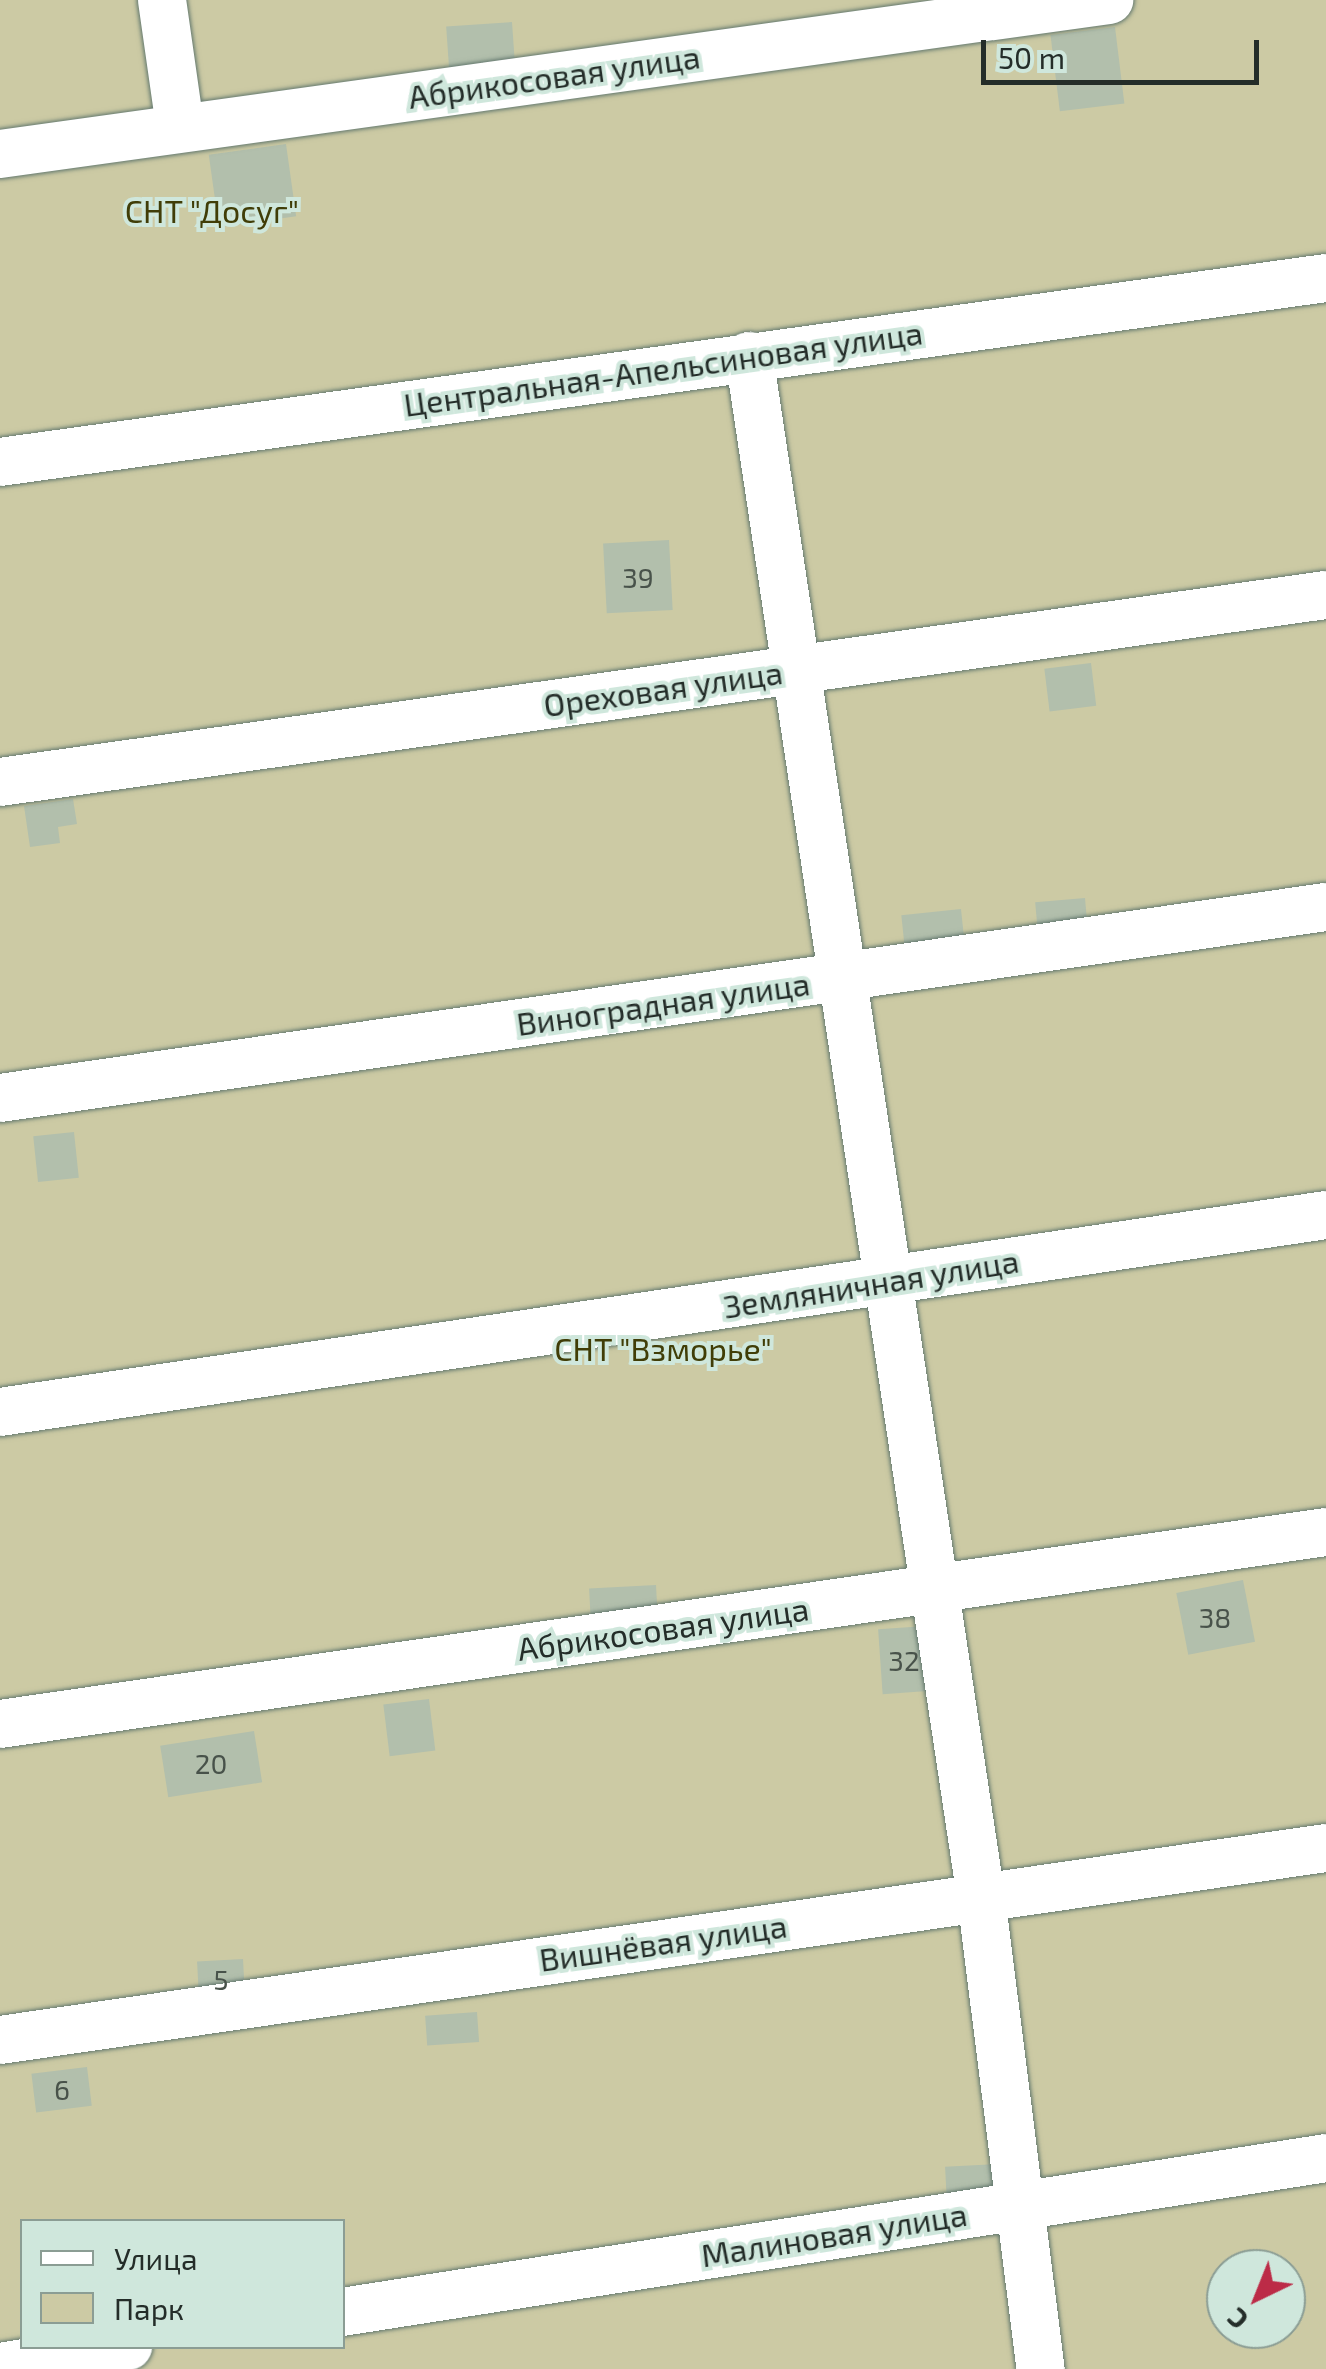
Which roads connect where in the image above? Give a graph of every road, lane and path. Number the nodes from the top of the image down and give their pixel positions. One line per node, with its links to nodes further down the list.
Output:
1 (162, 0): 3 (lane)
2 (1108, 0): 3 (lane, Абрикосовая улица)
3 (180, 127): 4 (lane, Абрикосовая улица)
4 (0, 154)
5 (1326, 278): 6 (lane, Центральная-Апельсиновая улица)
6 (750, 356): 7 (lane, Центральная-Апельсиновая улица); 9 (lane)
7 (0, 462)
8 (1326, 595): 9 (lane, Ореховая улица)
9 (794, 670): 10 (lane, Ореховая улица); 12 (lane)
10 (0, 782)
11 (1326, 907): 12 (lane, Виноградная улица)
12 (844, 977): 13 (lane, Виноградная улица); 15 (lane)
13 (0, 1098)
14 (1326, 1215): 15 (lane, Земляничная улица)
15 (885, 1281): 16 (lane, Земляничная улица); 18 (lane)
16 (0, 1412)
17 (1326, 1532): 18 (lane, Абрикосовая улица)
18 (934, 1589): 19 (lane, Абрикосовая улица); 21 (lane)
19 (0, 1724)
20 (1326, 1848): 21 (lane, Вишнёвая улица)
21 (981, 1897): 22 (lane, Вишнёвая улица); 24 (lane)
22 (0, 2040)
23 (1326, 2158): 24 (lane, Малиновая улица)
24 (1019, 2205): 25 (lane, Малиновая улица); 28 (lane)
25 (345, 2312)
26 (110, 2349): 27 (lane)
27 (0, 2367)
28 (1040, 2369)

